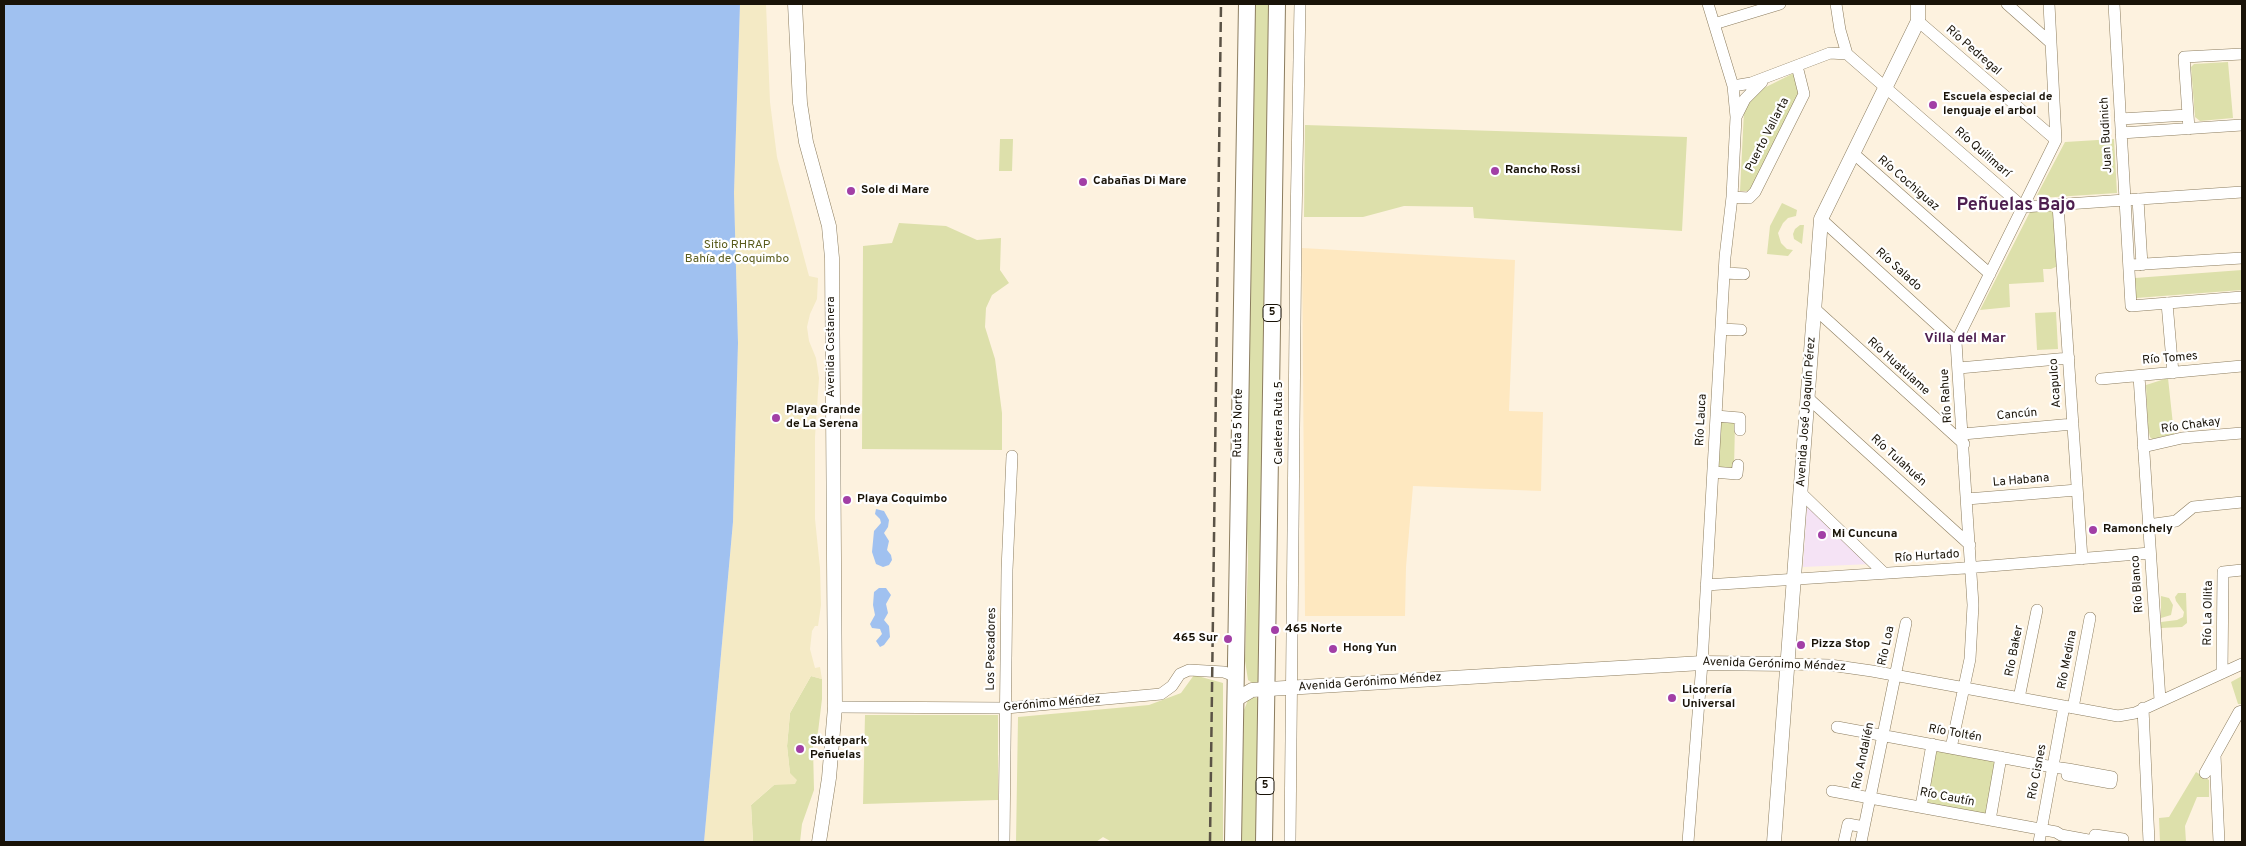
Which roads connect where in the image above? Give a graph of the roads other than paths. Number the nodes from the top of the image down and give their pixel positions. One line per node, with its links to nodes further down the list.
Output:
1 (795, 4): 94 (main road, Avenida Costanera)
2 (1247, 4): 87 (highway, Ruta 5 Norte)
3 (1277, 4): 90 (highway, 5)
4 (1300, 4): 88 (street, Caletera Ruta 5)
5 (1708, 4): 13 (street, Río Lauca)
6 (1780, 4): 13 (street)
7 (1836, 4): 14 (street)
8 (1918, 4): 12 (main road, Avenida José Joaquín Pérez)
9 (2007, 4): 15 (street)
10 (2048, 4): 15 (street)
11 (2114, 4): 25 (street, Juan Budinich)
12 (1918, 21): 22 (main road, Avenida José Joaquín Pérez); 29 (street, Río Pedregal)
13 (1714, 24): 21 (street, Río Lauca)
14 (1841, 33): 16 (street); 17 (street)
15 (2051, 43): 29 (street)
16 (1830, 52): 17 (street); 19 (street)
17 (1847, 54): 22 (street, Río Quilimarí)
18 (2242, 54): 23 (street)
19 (1797, 66): 20 (street); 32 (street, Puerto Vallarta)
20 (1771, 75): 21 (street); 24 (street)
21 (1733, 86): 24 (street, Río Lauca)
22 (1886, 88): 30 (main road, Avenida José Joaquín Pérez); 36 (street, Río Quilimarí)
23 (2188, 115): 25 (street); 27 (street)
24 (1736, 117): 32 (street, Río Lauca)
25 (2120, 118): 28 (street, Juan Budinich)
26 (2242, 125): 27 (street)
27 (2189, 129): 28 (street)
28 (2121, 133): 34 (street, Juan Budinich)
29 (2056, 140): 36 (street)
30 (1853, 153): 37 (main road, Avenida José Joaquín Pérez); 43 (street, Río Cochiguaz)
31 (2242, 192): 33 (street)
32 (1732, 197): 41 (street, Río Lauca)
33 (2138, 199): 34 (street); 40 (street)
34 (2124, 200): 35 (street); 39 (street, Juan Budinich)
35 (2058, 205): 36 (street); 50 (street, Acapulco)
36 (2023, 207): 43 (street)
37 (1821, 220): 46 (main road, Avenida José Joaquín Pérez); 49 (street, Río Salado)
38 (2242, 258): 40 (street)
39 (2129, 265): 40 (street); 45 (street, Juan Budinich)
40 (2142, 265)
41 (1724, 273): 42 (street); 47 (street, Río Lauca)
42 (1744, 274)
43 (1990, 274): 49 (street)
44 (2242, 297): 45 (street, Juan Budinich)
45 (2167, 303): 53 (street)
46 (1814, 310): 56 (main road, Avenida José Joaquín Pérez); 61 (street, Río Huatulame)
47 (1721, 329): 48 (street); 57 (street, Río Lauca)
48 (1741, 330)
49 (1956, 342): 52 (street, Río Rahue)
50 (2068, 358): 52 (street); 58 (street, Acapulco)
51 (2242, 366): 53 (street, Río Tomes)
52 (1959, 368): 61 (street, Río Rahue)
53 (2173, 373): 54 (street, Río Tomes)
54 (2139, 376): 55 (street, Río Tomes); 62 (street, Río Blanco)
55 (2101, 379)
56 (1808, 398): 67 (main road, Avenida José Joaquín Pérez); 71 (street, Río Tulahuén)
57 (1716, 416): 59 (street); 65 (street, Río Lauca)
58 (2073, 424): 61 (street, Cancún); 66 (street, Acapulco)
59 (1740, 430)
60 (2242, 433): 62 (street, Río Chakay)
61 (1963, 439): 68 (street, Río Rahue)
62 (2143, 447): 70 (street, Río Blanco)
63 (1012, 456): 96 (street, Los Pescadores)
64 (1738, 465): 65 (street)
65 (1713, 472): 78 (street, Río Lauca)
66 (2077, 490): 68 (street, La Habana); 73 (street, Acapulco)
67 (1801, 493): 76 (street); 77 (main road, Avenida José Joaquín Pérez)
68 (1967, 499): 71 (street, Río Rahue)
69 (2242, 502): 70 (street)
70 (2148, 525): 72 (street, Río Blanco)
71 (1970, 545): 74 (street, Río Rahue)
72 (2150, 553): 73 (street, Río Hurtado); 93 (street, Río Blanco)
73 (2082, 559): 74 (street, Río Hurtado)
74 (1971, 568): 76 (street, Río Hurtado); 89 (street, Río Rahue)
75 (2242, 570): 85 (street, Río La Ollita)
76 (1884, 574): 77 (street, Río Hurtado)
77 (1794, 580): 78 (street, Río Hurtado); 83 (main road, Avenida José Joaquín Pérez)
78 (1706, 585): 82 (street, Río Lauca)
79 (2037, 610): 91 (street, Río Baker)
80 (2090, 618): 95 (street, Río Medina)
81 (1906, 623): 86 (street, Río Loa)
82 (1702, 663): 83 (main road, Avenida Gerónimo Méndez); 88 (main road, Avenida Gerónimo Méndez); 120 (street, Río Lauca)
83 (1788, 664): 86 (street, Avenida Gerónimo Méndez); 121 (main road, Avenida José Joaquín Pérez)
84 (2242, 664): 85 (street, Avenida Gerónimo Méndez)
85 (2222, 673): 93 (street, Avenida Gerónimo Méndez)
86 (1895, 675): 89 (street, Avenida Gerónimo Méndez); 100 (street, Río Andalién)
87 (1236, 676): 90 (main road); 92 (highway, Ruta 5 Norte); 96 (street, Gerónimo Méndez)
88 (1292, 688): 90 (main road); 119 (street, Caletera Ruta 5)
89 (1964, 688): 91 (street, Avenida Gerónimo Méndez); 102 (street, Río Rahue)
90 (1260, 689): 92 (main road); 118 (highway, 5)
91 (2019, 698): 95 (street, Avenida Gerónimo Méndez)
92 (1235, 700): 117 (highway, Ruta 5 Norte)
93 (2160, 700): 97 (street, Avenida Gerónimo Méndez)
94 (835, 707): 96 (street, Gerónimo Méndez); 115 (main road, Avenida Costanera)
95 (2069, 707): 97 (street, Avenida Gerónimo Méndez); 105 (street, Río Cisnes)
96 (1006, 708): 116 (street, Los Pescadores)
97 (2143, 708): 125 (street)
98 (2242, 711): 103 (street)
99 (1837, 727): 100 (street, Río Toltén)
100 (1882, 735): 101 (street, Río Toltén); 109 (street, Río Andalién)
101 (1932, 744): 102 (street, Río Toltén); 110 (street)
102 (1951, 748): 104 (street, Río Toltén)
103 (2215, 755): 107 (street); 126 (street)
104 (2001, 757): 105 (street, Río Toltén); 111 (street)
105 (2053, 766): 106 (street, Río Toltén); 113 (street, Río Cisnes)
106 (2068, 769)
107 (2205, 773)
108 (1832, 791): 109 (street, Río Cautín)
109 (1869, 798): 110 (street, Río Cautín); 112 (street, Río Andalién)
110 (1922, 807): 111 (street, Río Cautín)
111 (1990, 820): 113 (street, Río Cautín)
112 (1864, 827): 122 (street); 123 (street, Río Andalién)
113 (2042, 829): 114 (street, Río Cautín); 124 (street, Río Cisnes)
114 (2124, 839)
115 (820, 842)
116 (1004, 842)
117 (1234, 842)
118 (1264, 842)
119 (1290, 842)
120 (1688, 842)
121 (1774, 842)
122 (1844, 842)
123 (1861, 842)
124 (2039, 842)
125 (2149, 842)
126 (2219, 842)

